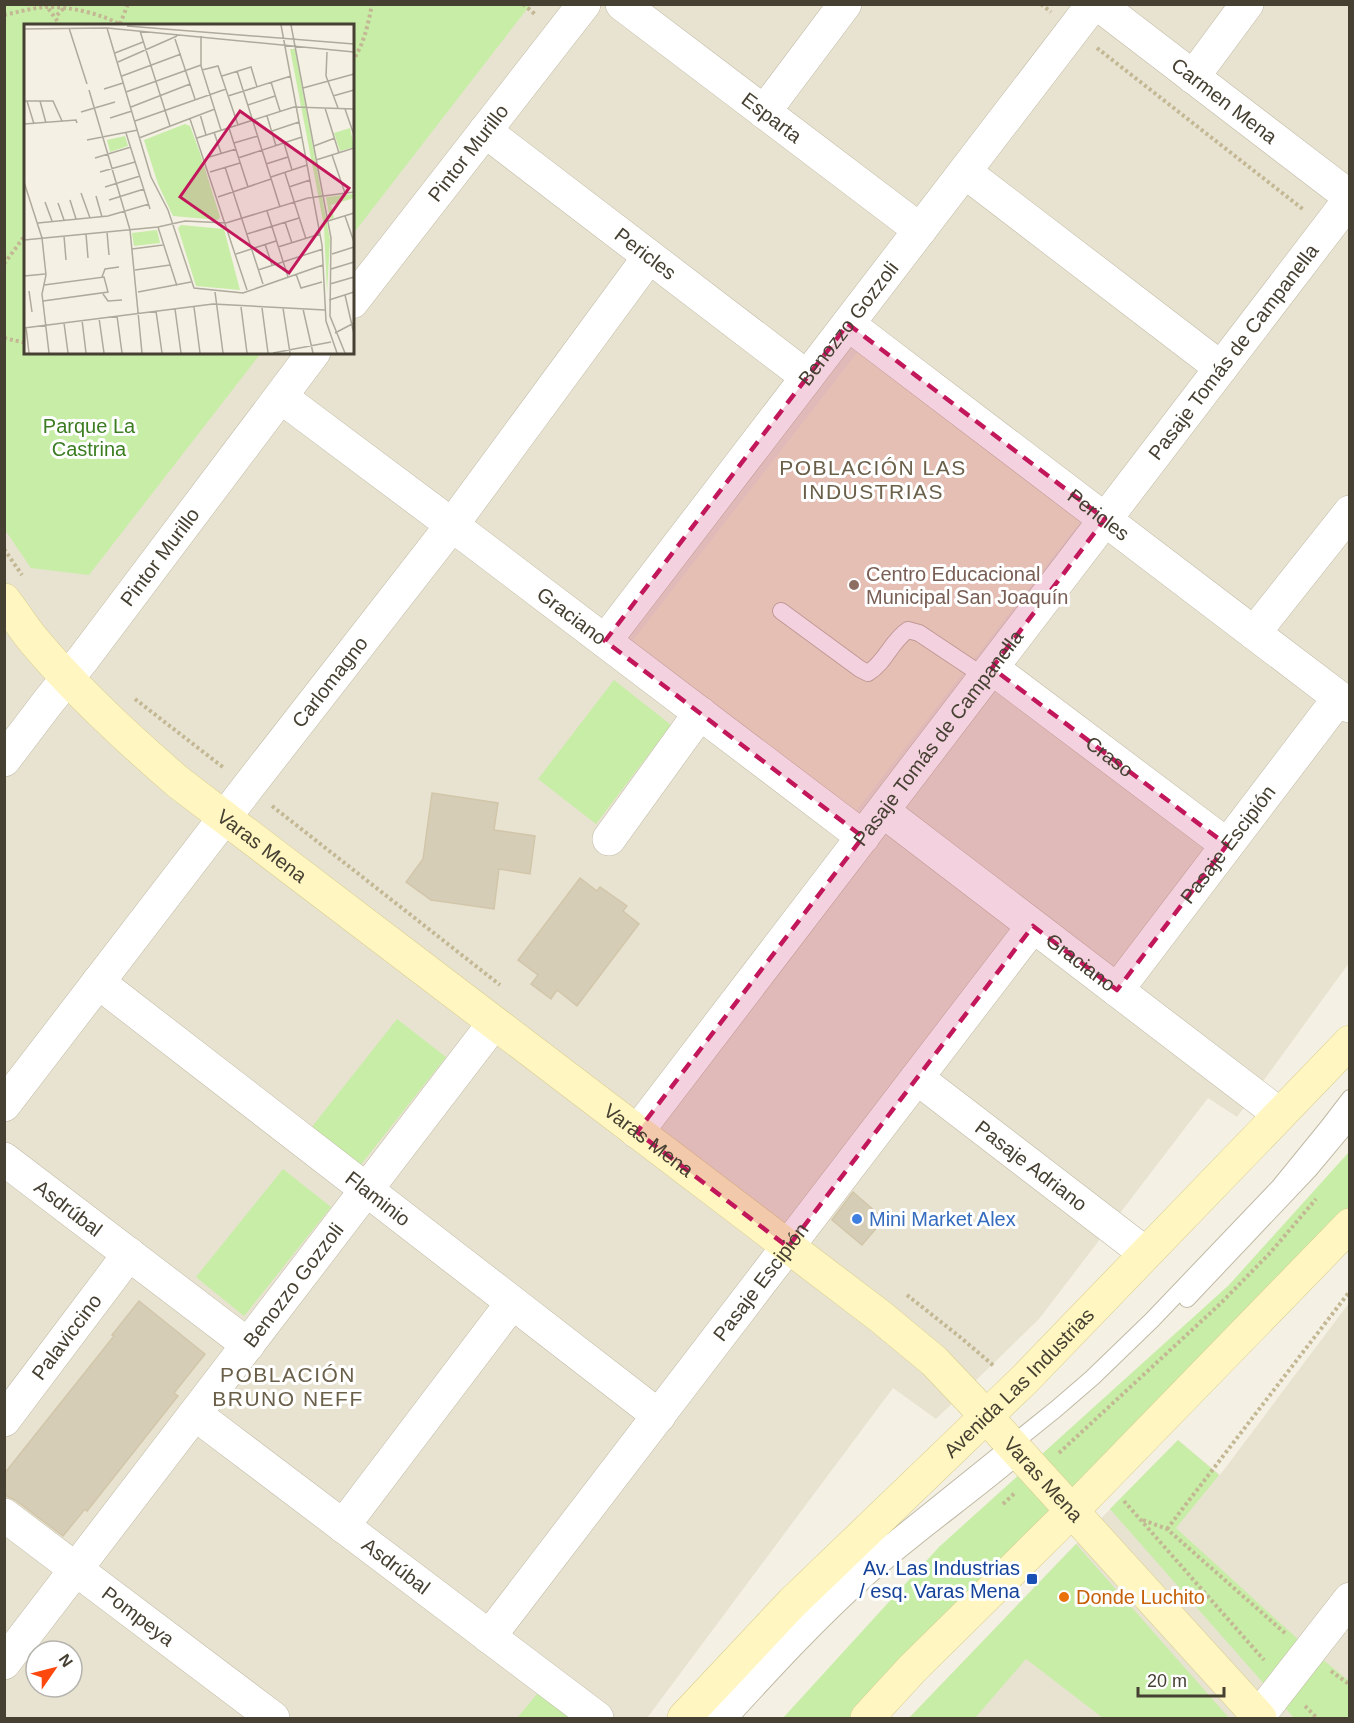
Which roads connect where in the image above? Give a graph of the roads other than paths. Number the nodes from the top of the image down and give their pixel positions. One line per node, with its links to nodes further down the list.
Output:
1 (584, 4): 9 (street, Pintor Murillo)
2 (622, 4): 8 (street, Esparta)
3 (845, 4): 8 (street)
4 (1098, 4): 7 (street, Carmen Mena)
5 (1247, 4): 7 (street)
6 (1083, 17): 10 (street, Benozzo Gozzoli)
7 (1193, 77): 11 (street, Carmen Mena)
8 (764, 112): 12 (street, Esparta)
9 (485, 131): 13 (street, Pericles); 14 (street, Pintor Murillo)
10 (965, 172): 12 (street, Benozzo Gozzoli); 17 (street)
11 (1350, 198): 17 (street, Pasaje Tomás de Campanella)
12 (920, 230): 15 (street, Benozzo Gozzoli)
13 (650, 257): 18 (street, Pericles); 22 (street, Carlomagno)
14 (354, 299)
15 (848, 324): 18 (street, Benozzo Gozzoli); 21 (street, Pericles)
16 (312, 354): 19 (street, Pintor Murillo)
17 (1221, 368): 21 (street, Pasaje Tomás de Campanella)
18 (807, 378): 26 (street, Benozzo Gozzoli)
19 (280, 397): 22 (street, Graciano); 28 (street, Pintor Murillo)
20 (1350, 512): 25 (street)
21 (1105, 519): 25 (street, Pericles); 27 (street, Pasaje Tomás de Campanella)
22 (452, 525): 26 (street, Graciano); 33 (street, Carlomagno)
23 (16, 591): 28 (street, Varas Mena)
24 (781, 611): 27 (lane)
25 (1254, 633): 29 (street, Pericles)
26 (605, 641): 30 (street, Graciano)
27 (988, 673): 32 (street, Pasaje Tomás de Campanella); 36 (street, Craso)
28 (67, 678): 31 (street, Pintor Murillo); 33 (street, Varas Mena)
29 (1344, 702): 36 (street, Pasaje Escipión)
30 (700, 713): 34 (street, Graciano); 35 (street)
31 (4, 760)
32 (883, 811): 34 (street, Pasaje Tomás de Campanella); 37 (street, Graciano)
33 (225, 816): 38 (street, Carlomagno); 40 (street, Varas Mena)
34 (863, 837): 47 (street, Pasaje Tomás de Campanella)
35 (609, 839)
36 (1227, 845): 39 (street, Pasaje Escipión)
37 (1033, 926): 39 (street, Graciano); 42 (street, Pasaje Escipión)
38 (98, 982): 44 (street, Carlomagno); 49 (street, Flaminio)
39 (1117, 990): 45 (street, Graciano)
40 (494, 1023): 47 (street, Varas Mena); 49 (street, Benozzo Gozzoli)
41 (1350, 1041): 45 (street, Avenida Las Industrias)
42 (917, 1078): 51 (street, Pasaje Escipión); 52 (street, Pasaje Adriano)
43 (1350, 1098): 60 (lane)
44 (4, 1105)
45 (1279, 1114): 52 (street, Avenida Las Industrias)
46 (1350, 1120): 60 (lane)
47 (637, 1132): 51 (street, Varas Mena)
48 (4, 1159): 53 (street, Asdrúbal)
49 (366, 1190): 54 (street, Flaminio); 55 (street, Benozzo Gozzoli)
50 (1350, 1225): 61 (street)
51 (788, 1247): 57 (street, Pasaje Escipión); 58 (street, Varas Mena)
52 (1145, 1253): 58 (street, Avenida Las Industrias)
53 (129, 1254): 55 (street, Asdrúbal); 59 (street, Palaviccino)
54 (512, 1303): 57 (street, Flaminio); 63 (street)
55 (248, 1345): 56 (street, Benozzo Gozzoli)
56 (195, 1414): 63 (street, Asdrúbal); 64 (street, Benozzo Gozzoli)
57 (659, 1416): 66 (street, Pasaje Escipión)
58 (986, 1417): 60 (street, Varas Mena); 71 (street, Avenida Las Industrias)
59 (4, 1420)
60 (1023, 1458): 61 (street, Varas Mena); 72 (lane); 73 (lane)
61 (1071, 1512): 68 (street, Varas Mena); 74 (street)
62 (4, 1515): 64 (street, Pompeya)
63 (343, 1526): 66 (street, Asdrúbal)
64 (76, 1569): 67 (street, Benozzo Gozzoli); 69 (street, Pompeya)
65 (1350, 1599): 68 (street)
66 (489, 1637): 70 (street, Asdrúbal)
67 (4, 1663)
68 (1259, 1718)
69 (273, 1719)
70 (597, 1719)
71 (684, 1719)
72 (712, 1719)
73 (730, 1719)
74 (867, 1719)

